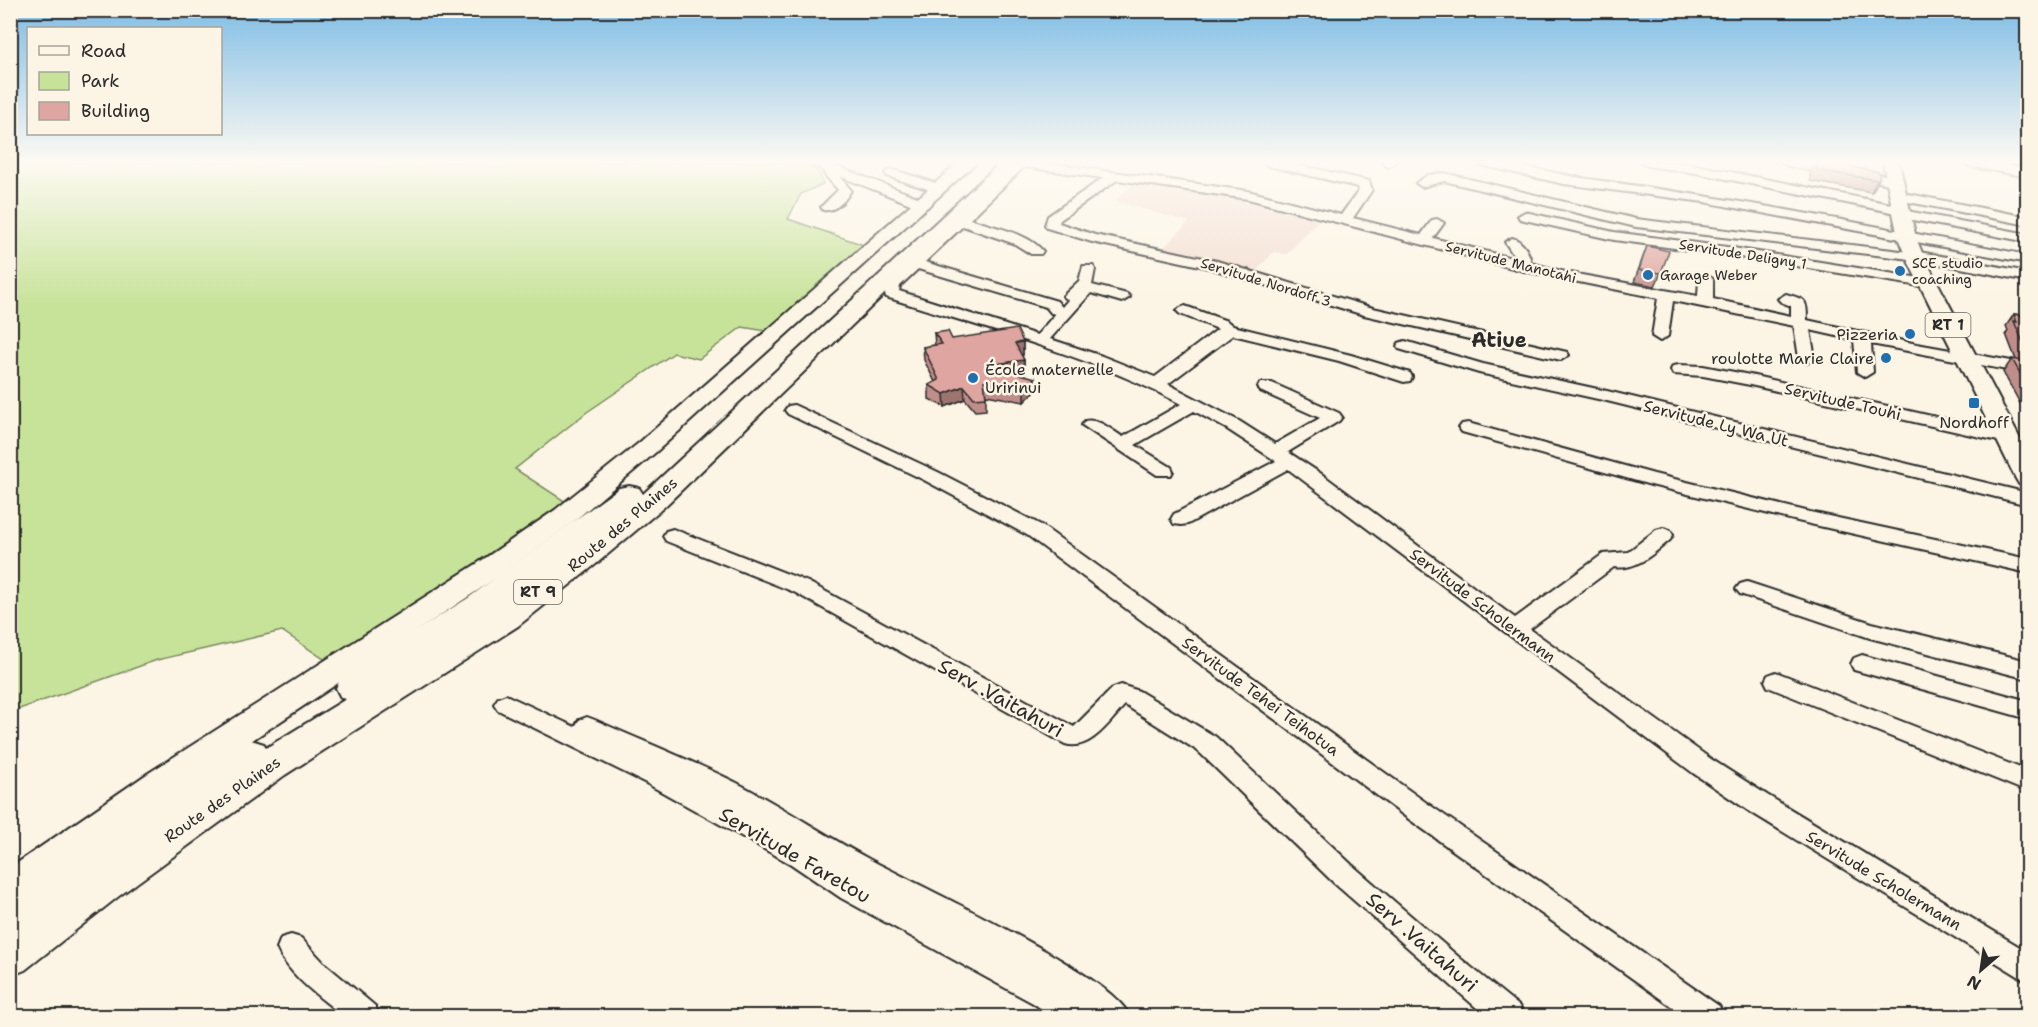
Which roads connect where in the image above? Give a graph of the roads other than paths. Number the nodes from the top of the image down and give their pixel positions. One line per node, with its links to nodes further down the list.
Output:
1 (910, 210): 77 (main road)
2 (939, 210): 78 (highway, Route des Plaines / RT 9)
3 (943, 210): 80 (highway, Route des Plaines / RT 9)
4 (967, 210): 16 (street)
5 (1065, 210): 45 (street, Servitude Nordoff 3)
6 (1305, 210): 15 (street, Servitude Manotahi)
7 (1351, 210): 15 (street)
8 (1581, 210): 24 (street)
9 (1748, 210): 24 (street)
10 (1902, 210): 24 (main road, RT 1)
11 (1943, 210): 20 (street)
12 (1952, 210): 19 (street)
13 (1973, 210): 17 (street)
14 (1525, 216): 32 (street, Servitude Deligny 1)
15 (1344, 220): 21 (street, Servitude Manotahi)
16 (961, 221): 23 (street); 26 (street)
17 (2028, 221)
18 (1437, 223): 21 (street)
19 (2028, 231)
20 (2028, 238)
21 (1423, 241): 27 (street, Servitude Manotahi)
22 (1512, 242): 27 (street)
23 (1036, 251)
24 (1912, 251): 25 (street); 29 (street); 30 (street); 32 (main road, RT 1)
25 (2028, 260)
26 (915, 264): 37 (street); 43 (street, Servitude Scholermann)
27 (1524, 267): 33 (street, Servitude Manotahi)
28 (1088, 269): 37 (street)
29 (2028, 272)
30 (2028, 277)
31 (1710, 283): 36 (street)
32 (1926, 283): 47 (main road, RT 1)
33 (1666, 295): 36 (street, Servitude Manotahi); 41 (street)
34 (1122, 297): 43 (street)
35 (1786, 299): 39 (street)
36 (1709, 303): 39 (street, Servitude Manotahi)
37 (1056, 310): 43 (street)
38 (1183, 313): 40 (street)
39 (1800, 323): 42 (street, Servitude Manotahi); 46 (street)
40 (1226, 332): 51 (street); 52 (street)
41 (1660, 336)
42 (1862, 336): 47 (street, Servitude Manotahi); 50 (street)
43 (1038, 339): 52 (street, Servitude Scholermann)
44 (1405, 346): 63 (street, Servitude Ly Wa Ut)
45 (1562, 355)
46 (1808, 358)
47 (1965, 358): 48 (street, Servitude Manotahi); 58 (main road, RT 1)
48 (2028, 369)
49 (1679, 370): 58 (street, Servitude Touhi)
50 (1865, 372)
51 (1404, 377)
52 (1157, 384): 54 (street, Servitude Scholermann)
53 (1266, 387): 60 (street)
54 (1194, 404): 59 (street); 60 (street, Servitude Scholermann)
55 (794, 410): 86 (street, Servitude Tehei Teihotua)
56 (1091, 426): 59 (street)
57 (1468, 428): 67 (street)
58 (2007, 438): 62 (main road, RT 1)
59 (1122, 445): 61 (street)
60 (1283, 456): 64 (street); 69 (street, Servitude Scholermann)
61 (1164, 471)
62 (2026, 473)
63 (2028, 499)
64 (1180, 519)
65 (1663, 535): 69 (street)
66 (673, 536): 85 (street, Serv .Vaitahuri)
67 (2028, 566)
68 (1747, 589): 71 (street)
69 (1515, 629): 81 (street, Servitude Scholermann)
70 (1862, 664): 74 (street)
71 (2028, 670)
72 (1776, 681): 76 (street)
73 (506, 704): 83 (street, Servitude Faretou)
74 (2028, 710)
75 (587, 727): 84 (street, Servitude Faretou)
76 (2028, 782)
77 (10, 888)
78 (10, 924)
79 (291, 948): 82 (street)
80 (10, 955)
81 (2028, 968)
82 (365, 1017)
83 (1077, 1017)
84 (1114, 1017)
85 (1509, 1017)
86 (1709, 1017)

